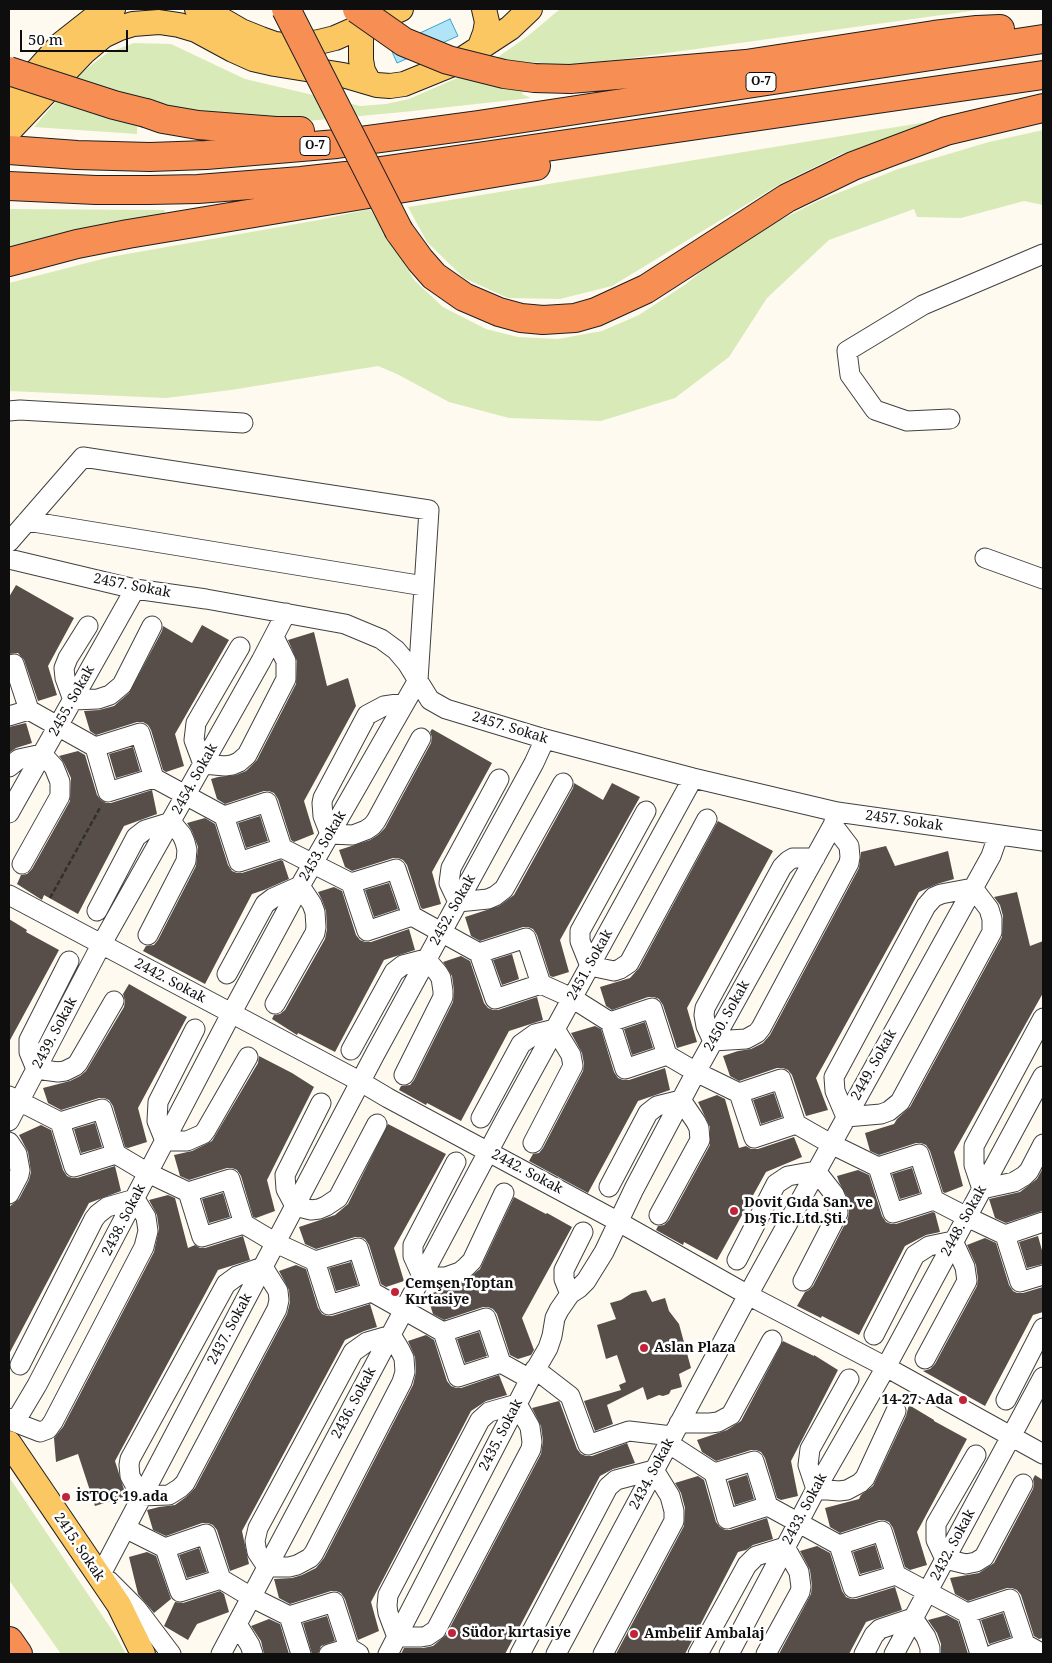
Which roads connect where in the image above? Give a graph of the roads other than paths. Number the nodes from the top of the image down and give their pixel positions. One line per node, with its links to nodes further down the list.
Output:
1 (113, 9): 15 (main road)
2 (197, 9): 7 (main road)
3 (286, 9): 16 (highway, bridge)
4 (401, 9): 7 (main road)
5 (484, 9): 11 (main road)
6 (530, 9): 8 (main road)
7 (361, 18): 9 (highway, bridge); 14 (main road)
8 (510, 18): 11 (main road)
9 (1043, 34)
10 (1043, 39): 17 (highway, O-7)
11 (479, 49): 14 (main road)
12 (9, 71): 17 (highway, bridge)
13 (1043, 75): 19 (highway)
14 (369, 82): 18 (main road)
15 (9, 102)
16 (1043, 108)
17 (478, 125): 20 (highway, O-7)
18 (9, 131)
19 (614, 138): 21 (highway); 23 (highway)
20 (9, 150)
21 (9, 186)
22 (1043, 254): 25 (street)
23 (9, 262)
24 (9, 411): 26 (street)
25 (950, 419)
26 (243, 423)
27 (27, 521): 28 (street); 32 (street); 32 (street)
28 (9, 542)
29 (984, 558): 31 (street)
30 (9, 559): 33 (street, 2457. Sokak)
31 (1043, 579)
32 (424, 586): 40 (street)
33 (135, 589): 34 (street, 2457. Sokak); 41 (street, 2455. Sokak)
34 (286, 613): 37 (street, 2454. Sokak); 40 (street, 2457. Sokak)
35 (88, 626): 41 (street)
36 (152, 626): 41 (street)
37 (274, 637): 50 (street, 2454. Sokak); 50 (street)
38 (240, 647): 50 (street)
39 (9, 665): 43 (street)
40 (418, 680): 42 (street, 2453. Sokak); 47 (street, 2457. Sokak)
41 (73, 700): 45 (street, 2455. Sokak)
42 (404, 703): 63 (street, 2453. Sokak); 63 (street)
43 (29, 710): 44 (street); 45 (street)
44 (9, 716)
45 (58, 727): 48 (street); 49 (street, 2455. Sokak)
46 (421, 738): 63 (street)
47 (545, 739): 53 (street, 2457. Sokak); 73 (street, 2452. Sokak)
48 (95, 747): 52 (street); 52 (street)
49 (42, 754): 51 (street); 58 (street, 2455. Sokak); 67 (street)
50 (203, 764): 56 (street, 2454. Sokak)
51 (9, 767)
52 (154, 778): 56 (street)
53 (693, 778): 60 (street, 2457. Sokak); 82 (street, 2451. Sokak)
54 (499, 779): 73 (street)
55 (563, 783): 73 (street)
56 (185, 796): 59 (street); 62 (street, 2454. Sokak)
57 (646, 811): 82 (street)
58 (9, 813)
59 (224, 816): 66 (street); 66 (street)
60 (835, 818): 64 (street, 2457. Sokak); 93 (street, 2450. Sokak); 93 (street)
61 (707, 819): 82 (street)
62 (171, 822): 74 (street); 77 (street); 78 (street, 2454. Sokak)
63 (330, 834): 68 (street, 2453. Sokak)
64 (998, 836): 65 (street, 2457. Sokak); 71 (street, 2449. Sokak)
65 (1043, 842)
66 (282, 848): 68 (street)
67 (22, 864)
68 (312, 864): 69 (street); 70 (street, 2453. Sokak)
69 (351, 884): 75 (street); 75 (street)
70 (300, 886): 83 (street); 87 (street); 88 (street, 2453. Sokak)
71 (973, 888): 106 (street, 2449. Sokak); 106 (street); 106 (street)
72 (9, 895): 78 (street, 2442. Sokak)
73 (458, 902): 76 (street, 2452. Sokak)
74 (97, 911)
75 (412, 916): 76 (street)
76 (441, 933): 79 (street); 80 (street, 2452. Sokak)
77 (148, 935)
78 (101, 944): 88 (street, 2442. Sokak); 97 (street, 2439. Sokak)
79 (479, 953): 84 (street); 84 (street)
80 (426, 960): 94 (street); 99 (street); 101 (street, 2452. Sokak)
81 (69, 961): 97 (street)
82 (590, 966): 85 (street, 2451. Sokak)
83 (226, 974)
84 (542, 984): 85 (street)
85 (572, 998): 90 (street); 92 (street, 2451. Sokak)
86 (114, 1001): 97 (street)
87 (275, 1004)
88 (231, 1014): 101 (street, 2442. Sokak); 112 (street, 2438. Sokak)
89 (1043, 1018): 124 (street)
90 (610, 1022): 95 (street); 95 (street)
91 (195, 1029): 112 (street)
92 (555, 1029): 107 (street); 114 (street); 117 (street, 2451. Sokak)
93 (713, 1041): 98 (street, 2450. Sokak)
94 (351, 1050)
95 (667, 1055): 98 (street)
96 (248, 1057): 112 (street)
97 (36, 1069): 103 (street, 2439. Sokak)
98 (696, 1072): 102 (street); 104 (street, 2450. Sokak)
99 (404, 1075)
100 (1043, 1076): 124 (street, 2448. Sokak)
101 (361, 1082): 117 (street, 2442. Sokak); 130 (street, 2437. Sokak)
102 (739, 1092): 111 (street); 111 (street)
103 (14, 1098): 108 (street, 2439. Sokak); 109 (street)
104 (681, 1100): 123 (street); 131 (street); 133 (street, 2450. Sokak)
105 (321, 1103): 130 (street)
106 (846, 1117): 115 (street, 2449. Sokak)
107 (481, 1118)
108 (9, 1121)
109 (60, 1122): 118 (street); 118 (street)
110 (377, 1124): 130 (street)
111 (796, 1124): 115 (street)
112 (165, 1141): 122 (street, 2438. Sokak)
113 (9, 1142): 127 (street)
114 (533, 1143)
115 (831, 1144): 120 (street); 121 (street, 2449. Sokak)
116 (1043, 1144): 124 (street)
117 (488, 1152): 133 (street, 2442. Sokak); 144 (street, 2436. Sokak)
118 (116, 1154): 122 (street)
119 (456, 1162): 144 (street)
120 (878, 1167): 129 (street); 129 (street)
121 (816, 1171): 140 (street); 145 (street); 148 (street, 2449. Sokak)
122 (148, 1173): 125 (street); 128 (street, 2438. Sokak)
123 (609, 1187)
124 (982, 1188): 132 (street, 2448. Sokak)
125 (188, 1192): 135 (street); 135 (street)
126 (504, 1193): 144 (street)
127 (9, 1194)
128 (135, 1199): 157 (street); 165 (street, 2438. Sokak); 165 (street)
129 (934, 1200): 132 (street)
130 (295, 1206): 139 (street, 2437. Sokak)
131 (659, 1215)
132 (967, 1217): 137 (street); 138 (street, 2448. Sokak)
133 (618, 1221): 147 (street, 2435. Sokak); 148 (street, 2442. Sokak)
134 (1043, 1222): 137 (street)
135 (244, 1224): 139 (street)
136 (583, 1232): 147 (street)
137 (1005, 1234): 143 (street)
138 (953, 1241): 153 (street); 155 (street); 158 (street, 2448. Sokak)
139 (276, 1243): 141 (street); 142 (street, 2437. Sokak)
140 (737, 1260)
141 (315, 1261): 146 (street); 146 (street)
142 (263, 1267): 175 (street, 2437. Sokak); 175 (street); 175 (street)
143 (1043, 1275)
144 (422, 1276): 149 (street, 2436. Sokak)
145 (803, 1281)
146 (372, 1292): 149 (street)
147 (570, 1294): 159 (street, 2435. Sokak)
148 (748, 1295): 158 (street, 2442. Sokak); 166 (street, 2434. Sokak)
149 (403, 1311): 151 (street); 152 (street, 2436. Sokak)
150 (1043, 1328): 162 (street)
151 (443, 1332): 156 (street); 156 (street)
152 (391, 1335): 183 (street, 2436. Sokak); 183 (street); 183 (street)
153 (874, 1335)
154 (772, 1340): 166 (street)
155 (925, 1359)
156 (501, 1363): 159 (street)
157 (20, 1365)
158 (886, 1366): 167 (street, 2442. Sokak); 174 (street, 2433. Sokak)
159 (533, 1374): 163 (street, 2435. Sokak); 166 (street)
160 (1043, 1376): 167 (street, 2432. Sokak)
161 (849, 1380): 174 (street)
162 (1006, 1400)
163 (517, 1404): 193 (street, 2435. Sokak); 193 (street); 193 (street)
164 (896, 1411): 174 (street)
165 (9, 1420)
166 (673, 1434): 171 (street, 2434. Sokak); 172 (street)
167 (1011, 1436): 169 (street, 2442. Sokak); 182 (street, 2432. Sokak)
168 (9, 1443): 185 (main road, 2415. Sokak)
169 (1043, 1454)
170 (976, 1455): 182 (street)
171 (654, 1470): 205 (street); 206 (street, 2434. Sokak); 207 (street)
172 (714, 1473): 176 (street); 176 (street)
173 (1023, 1484): 182 (street)
174 (816, 1489): 177 (street, 2433. Sokak)
175 (141, 1496): 178 (street, 2437. Sokak)
176 (768, 1506): 177 (street)
177 (798, 1523): 179 (street); 180 (street, 2433. Sokak)
178 (124, 1528): 181 (street); 185 (street, 2437. Sokak)
179 (839, 1545): 184 (street); 184 (street)
180 (785, 1547): 208 (street); 209 (street, 2433. Sokak); 210 (street)
181 (165, 1548): 186 (street); 186 (street)
182 (945, 1559): 187 (street, 2432. Sokak)
183 (267, 1567): 188 (street, 2436. Sokak)
184 (896, 1575): 187 (street)
185 (100, 1576): 198 (main road, 2415. Sokak); 199 (street)
186 (221, 1579): 188 (street)
187 (927, 1593): 189 (street); 191 (street, 2432. Sokak)
188 (251, 1597): 190 (street); 192 (street, 2436. Sokak)
189 (967, 1613): 195 (street); 214 (street)
190 (289, 1616): 196 (street); 202 (street)
191 (913, 1618): 211 (street); 212 (street, 2432. Sokak); 213 (street)
192 (237, 1624): 200 (street, 2436. Sokak); 201 (street)
193 (397, 1636): 204 (street, 2435. Sokak)
194 (9, 1641): 197 (highway)
195 (1025, 1644): 215 (street); 216 (street)
196 (354, 1651): 203 (street)
197 (18, 1654)
198 (143, 1654)
199 (171, 1654)
200 (221, 1654)
201 (252, 1654)
202 (301, 1654)
203 (329, 1654)
204 (388, 1654)
205 (520, 1654)
206 (556, 1654)
207 (603, 1654)
208 (698, 1654)
209 (729, 1654)
210 (766, 1654)
211 (864, 1654)
212 (894, 1654)
213 (930, 1654)
214 (980, 1654)
215 (994, 1654)
216 (1043, 1654)

